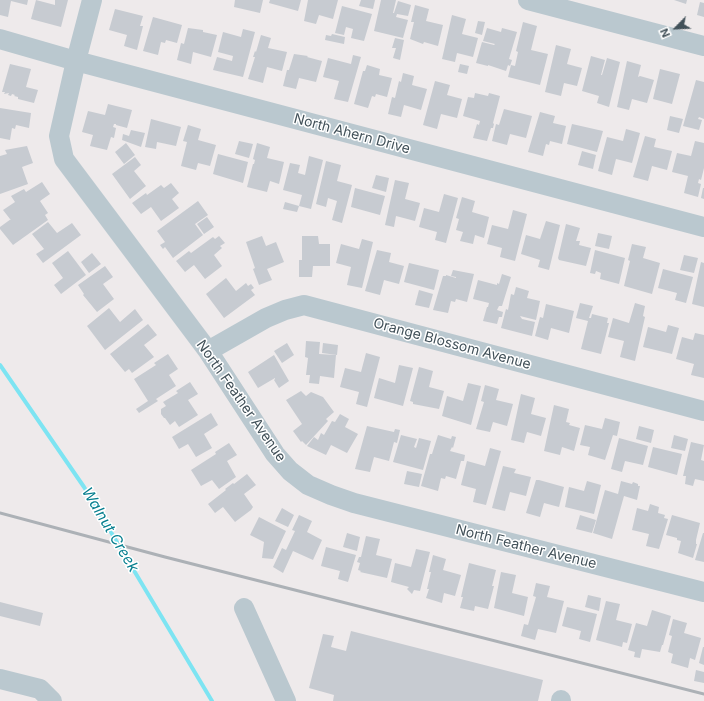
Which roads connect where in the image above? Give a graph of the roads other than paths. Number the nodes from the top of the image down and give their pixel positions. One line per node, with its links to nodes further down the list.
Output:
1 (92, 0): 5 (street, North Feather Avenue)
2 (528, 0): 4 (street)
3 (0, 39): 5 (street, North Ahern Drive)
4 (704, 46)
5 (76, 61): 6 (street, North Ahern Drive); 7 (street, North Feather Avenue)
6 (704, 227)
7 (208, 351): 8 (street, Orange Blossom Avenue); 9 (street, North Feather Avenue)
8 (704, 411)
9 (704, 592)
10 (244, 608): 13 (street)
11 (0, 679): 12 (street)
12 (52, 701)
13 (286, 701)

